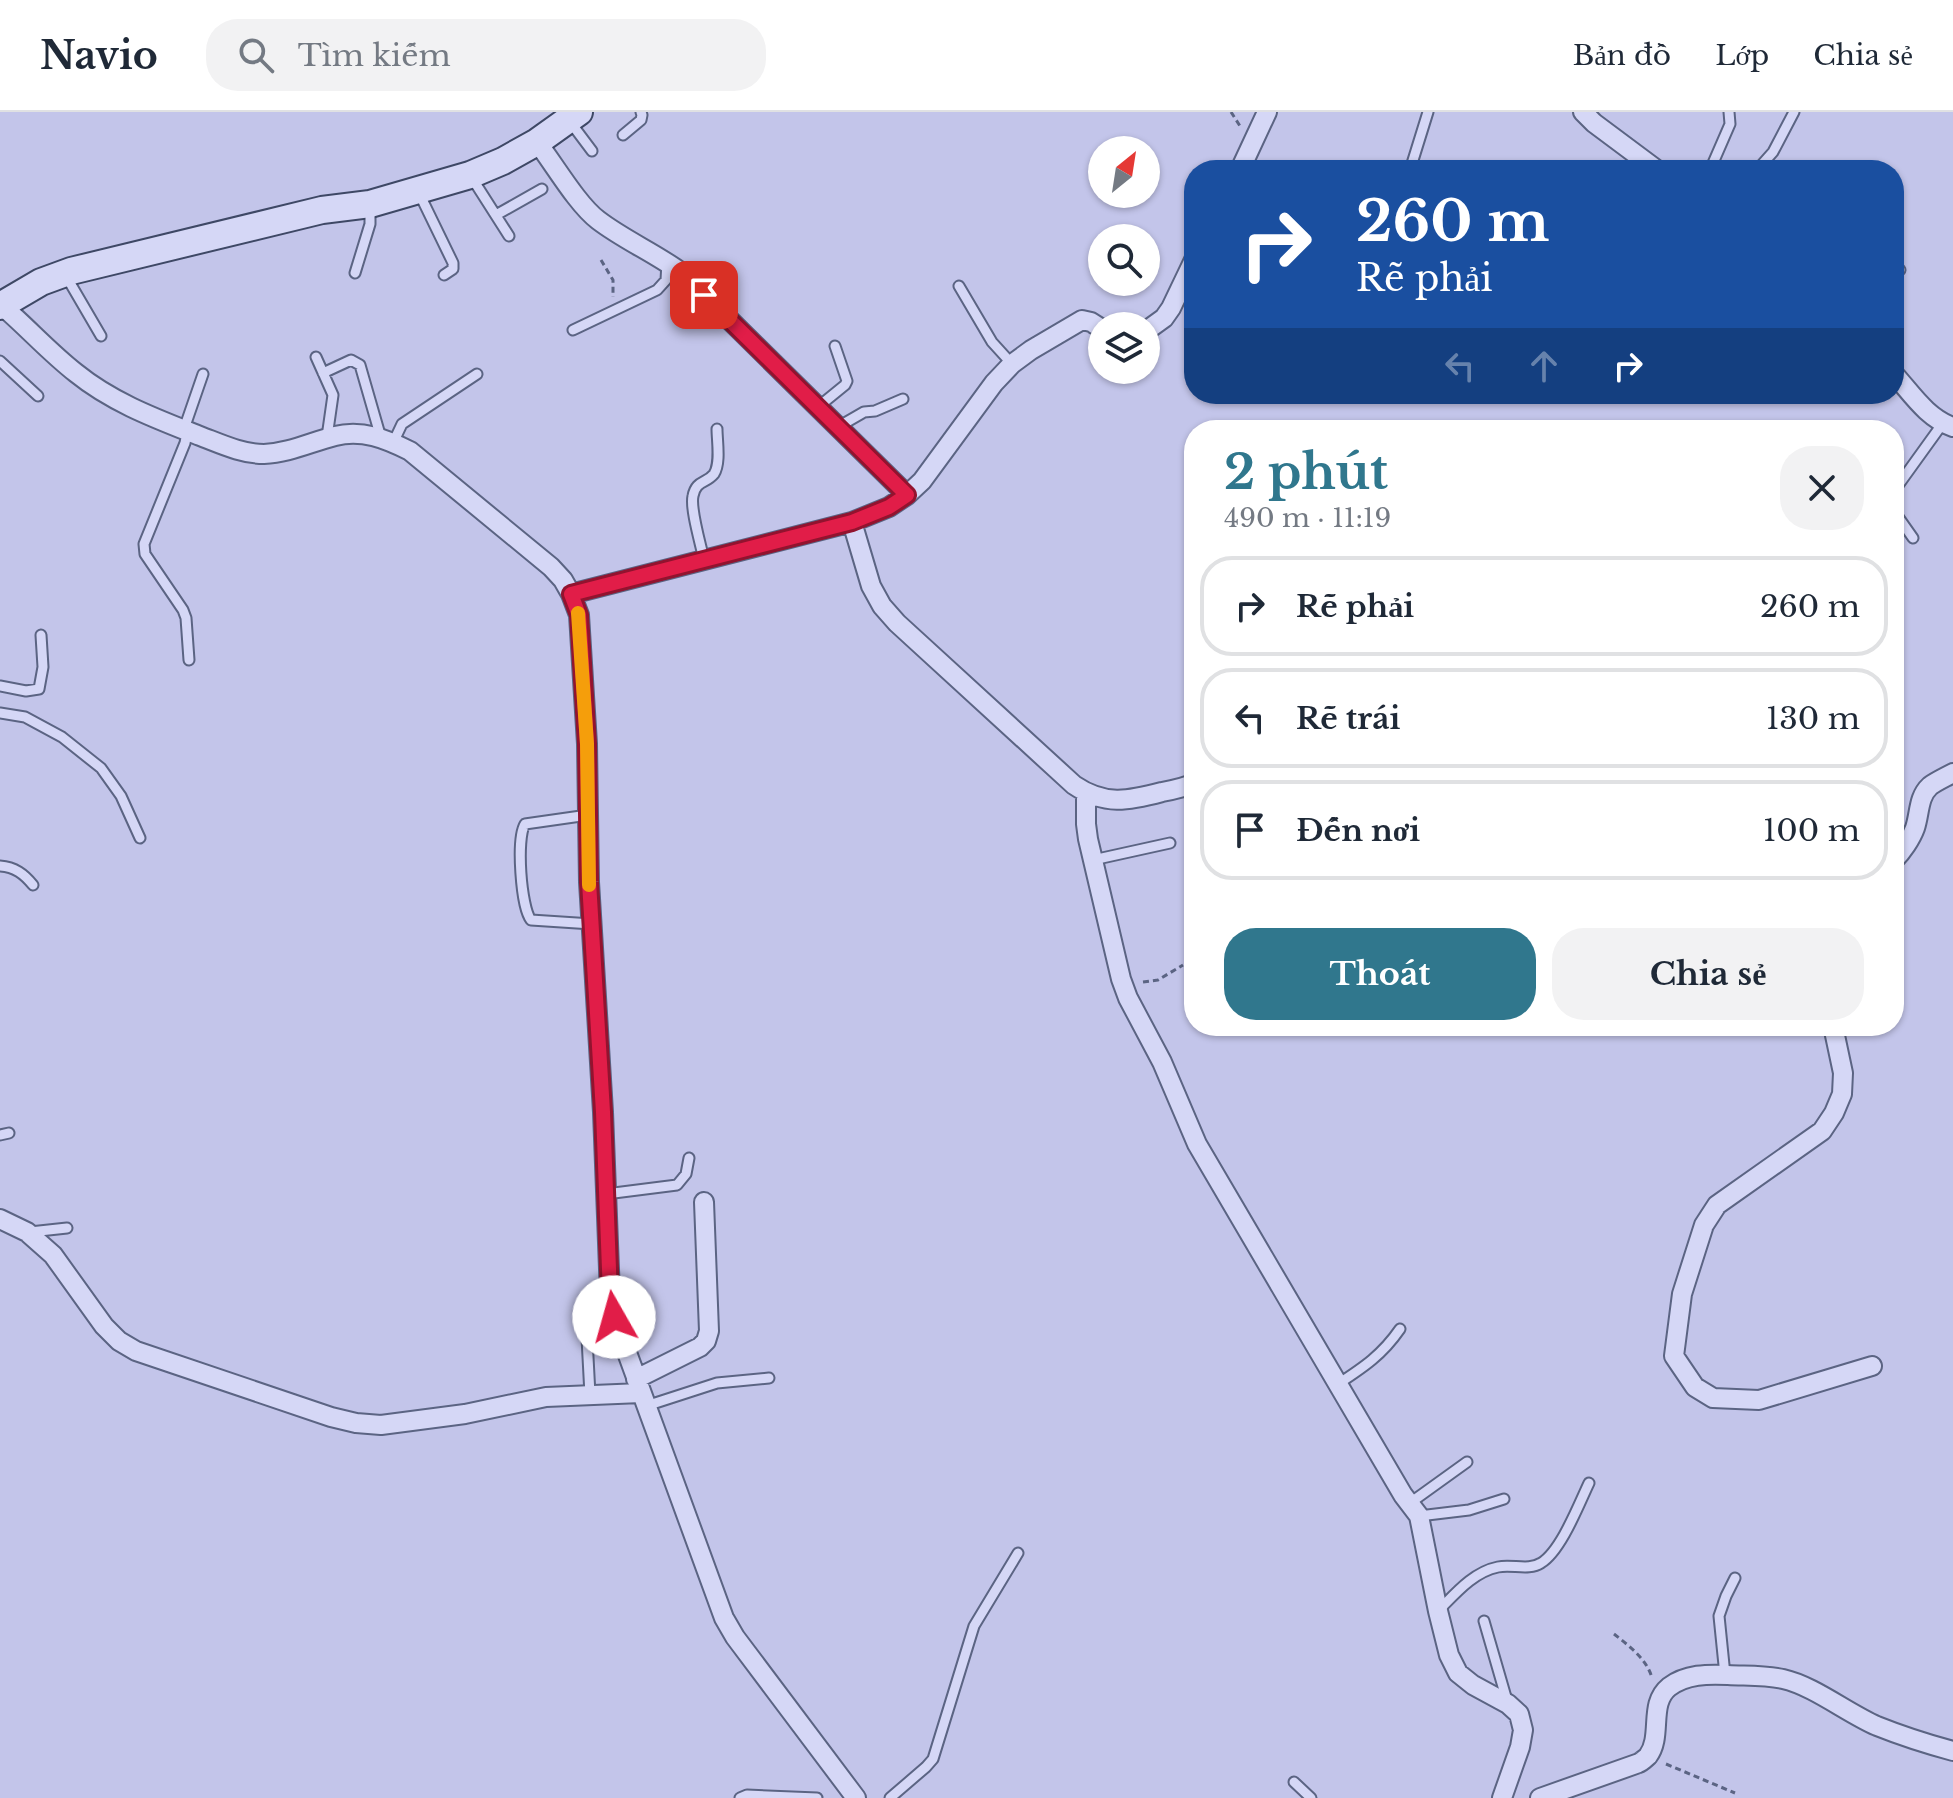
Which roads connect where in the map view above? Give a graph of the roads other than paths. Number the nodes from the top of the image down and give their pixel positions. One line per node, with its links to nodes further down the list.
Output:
1 (641, 112): 8 (lane)
2 (1267, 112): 11 (street)
3 (1428, 112): 12 (lane)
4 (1583, 112): 13 (street)
5 (1729, 112): 14 (lane)
6 (1794, 112): 15 (lane)
7 (574, 116): 9 (street); 10 (lane)
8 (623, 135)
9 (537, 142): 16 (street); 22 (street)
10 (592, 151)
11 (1245, 160)
12 (1413, 160)
13 (1644, 160)
14 (1714, 160)
15 (1766, 160)
16 (470, 175): 18 (street); 20 (lane)
17 (542, 189): 20 (lane)
18 (418, 190): 19 (street); 25 (lane)
19 (370, 204): 23 (street); 24 (lane)
20 (496, 215): 21 (lane)
21 (509, 236)
22 (667, 262): 31 (lane); 43 (street)
23 (65, 273): 28 (street); 32 (lane)
24 (355, 273)
25 (444, 275)
26 (1184, 281): 30 (street)
27 (959, 286): 36 (lane)
28 (1, 305): 46 (street)
29 (1088, 321): 36 (street)
30 (1160, 321)
31 (573, 330)
32 (101, 336)
33 (835, 346): 43 (lane)
34 (316, 357): 37 (lane)
35 (0, 361): 41 (lane)
36 (1012, 364): 51 (street)
37 (323, 373): 48 (lane); 49 (lane)
38 (203, 374): 46 (lane)
39 (477, 374): 49 (lane)
40 (1904, 385): 44 (street)
41 (38, 396)
42 (903, 399): 45 (lane)
43 (818, 407): 45 (street)
44 (1948, 425): 50 (lane)
45 (838, 427): 51 (street)
46 (184, 429): 48 (street); 58 (lane)
47 (717, 429): 55 (lane)
48 (327, 439): 49 (street)
49 (387, 440): 56 (street)
50 (1904, 479)
51 (907, 495): 52 (street)
52 (852, 522): 55 (street); 63 (street)
53 (1904, 525): 54 (lane)
54 (1913, 538)
55 (704, 560): 56 (street)
56 (571, 594): 64 (street)
57 (41, 635): 59 (lane)
58 (189, 660)
59 (0, 686)
60 (0, 713): 65 (lane)
61 (1953, 773): 67 (street)
62 (1184, 786): 63 (street)
63 (1086, 793): 68 (street)
64 (588, 815): 71 (street); 71 (lane)
65 (140, 838)
66 (1170, 843): 68 (lane)
67 (1904, 848)
68 (1093, 860): 83 (street)
69 (0, 866): 70 (lane)
70 (33, 885)
71 (592, 924): 74 (street)
72 (1835, 1036): 81 (street)
73 (689, 1158): 74 (lane)
74 (606, 1194): 84 (street)
75 (704, 1202): 84 (street)
76 (0, 1219): 78 (street)
77 (67, 1228): 78 (lane)
78 (27, 1232): 85 (street)
79 (1400, 1329): 83 (lane)
80 (587, 1338): 85 (lane)
81 (1872, 1366)
82 (769, 1378): 84 (lane)
83 (1338, 1384): 89 (street)
84 (641, 1393): 85 (street); 100 (street)
85 (590, 1395)
86 (1467, 1462): 89 (lane)
87 (1589, 1483): 92 (lane)
88 (1504, 1499): 89 (lane)
89 (1415, 1510): 92 (street)
90 (1018, 1553): 101 (lane)
91 (1735, 1578): 94 (lane)
92 (1438, 1611): 95 (street)
93 (1484, 1621): 95 (lane)
94 (1725, 1675): 96 (street); 104 (street)
95 (1508, 1704): 103 (street)
96 (1953, 1751)
97 (1294, 1782): 102 (lane)
98 (740, 1798): 99 (lane)
99 (817, 1798)
100 (856, 1798)
101 (890, 1798)
102 (1311, 1798)
103 (1502, 1798)
104 (1540, 1798)

